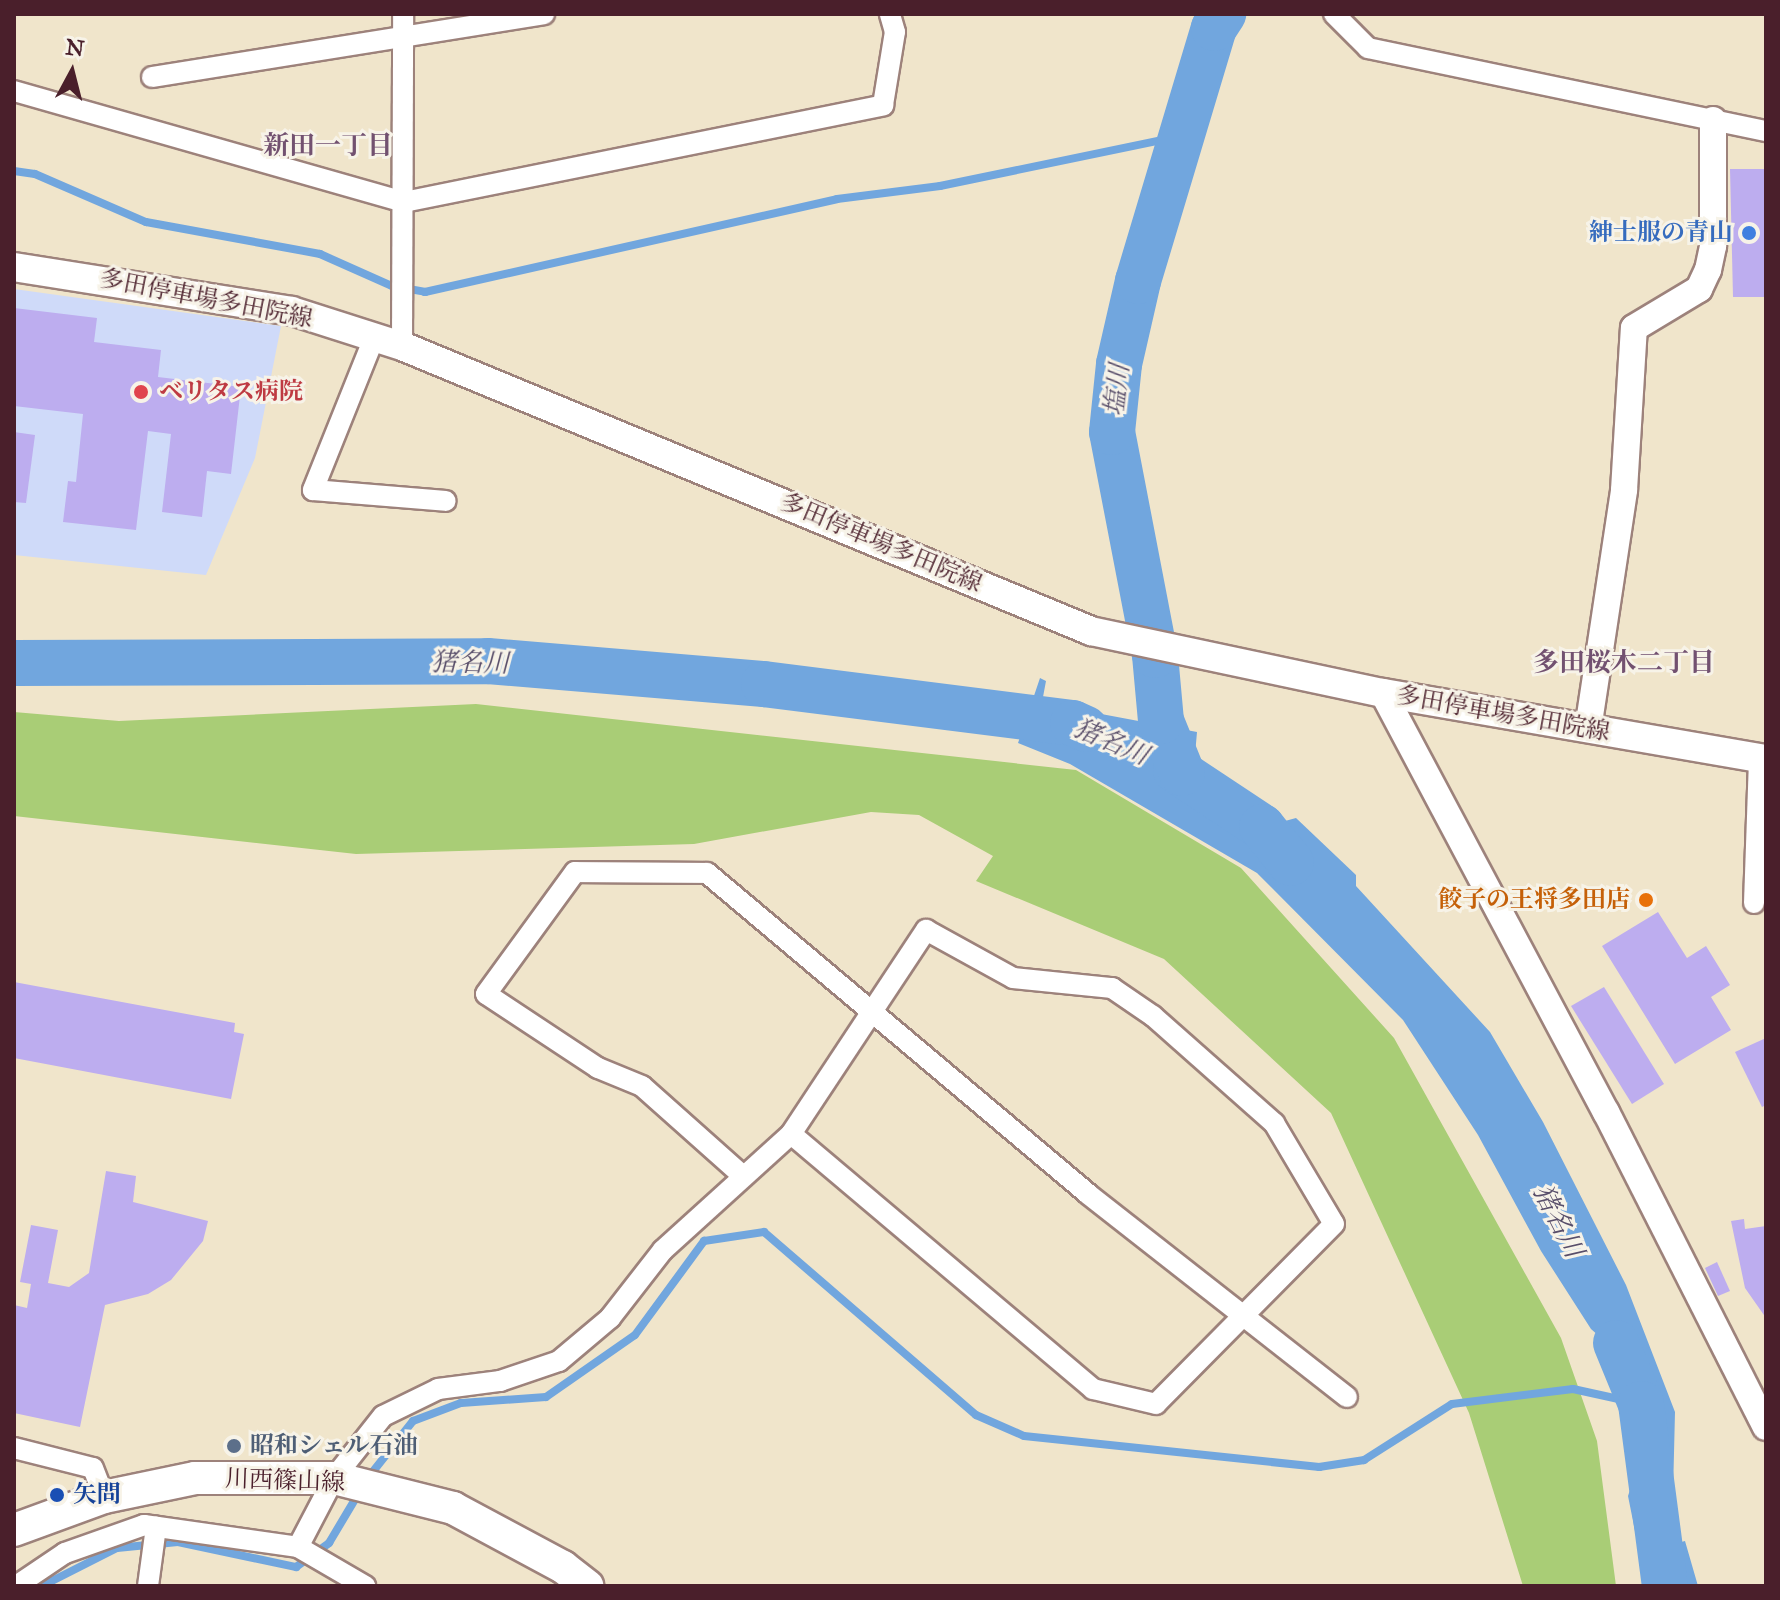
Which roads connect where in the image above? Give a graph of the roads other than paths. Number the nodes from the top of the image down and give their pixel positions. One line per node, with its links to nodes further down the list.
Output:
1 (403, 14): 5 (street)
2 (544, 14): 5 (street)
3 (890, 14): 10 (street)
4 (1334, 14): 8 (street)
5 (404, 37): 6 (street); 10 (street)
6 (152, 77)
7 (14, 91): 10 (street)
8 (1713, 120): 9 (street); 16 (street)
9 (1766, 131)
10 (405, 202): 13 (street)
11 (14, 267): 12 (main road, 多田停車場多田院線)
12 (374, 338): 13 (main road, 多田停車場多田院線); 14 (street)
13 (402, 346): 15 (main road, 多田停車場多田院線)
14 (446, 501)
15 (1383, 693): 16 (main road, 多田停車場多田院線); 24 (street)
16 (1588, 729): 17 (main road, 多田停車場多田院線)
17 (1762, 758): 18 (street)
18 (1754, 903)
19 (873, 1014): 20 (street); 21 (street); 22 (street); 22 (street)
20 (791, 1134): 21 (street); 22 (street)
21 (743, 1176): 26 (street)
22 (1244, 1316): 23 (street)
23 (1347, 1397)
24 (1766, 1427)
25 (14, 1448): 27 (street)
26 (334, 1478): 27 (main road, 川西篠山線); 30 (street); 34 (main road, 川西篠山線)
27 (104, 1497): 29 (main road, 川西篠山線)
28 (156, 1527): 30 (street); 31 (street); 32 (street)
29 (14, 1530)
30 (298, 1547): 33 (street)
31 (16, 1586)
32 (148, 1586)
33 (365, 1586)
34 (587, 1586)

